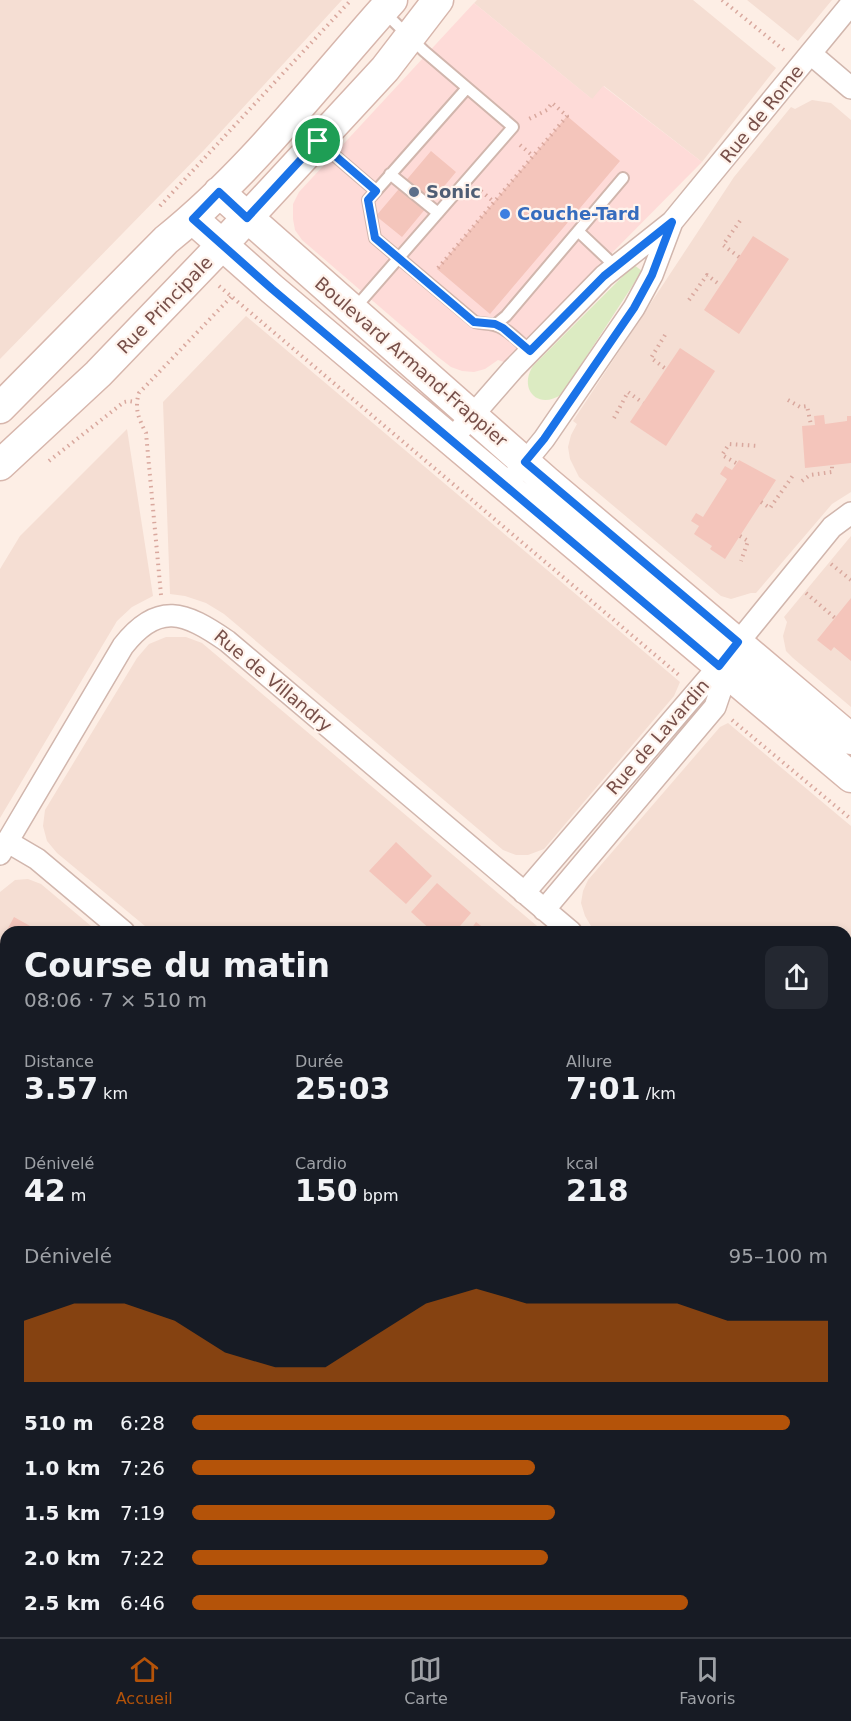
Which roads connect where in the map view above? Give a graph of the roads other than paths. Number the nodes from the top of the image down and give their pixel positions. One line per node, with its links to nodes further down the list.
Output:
1 (438, 0): 4 (street, Rue Principale)
2 (851, 4): 5 (street, Rue de Rome)
3 (387, 5): 4 (lane); 12 (street)
4 (410, 36): 6 (lane); 8 (street, Rue Principale)
5 (811, 54): 7 (street); 16 (street, Rue de Rome)
6 (467, 88): 9 (lane); 13 (lane)
7 (851, 88)
8 (318, 141): 11 (lane); 14 (street, Rue Principale)
9 (390, 174): 11 (lane); 13 (lane)
10 (623, 178): 17 (lane)
11 (376, 191): 19 (lane)
12 (219, 192): 14 (street, Boulevard Armand-Frappier); 15 (street)
13 (438, 213): 19 (lane)
14 (247, 218): 18 (street, Rue Principale); 21 (street, Boulevard Armand-Frappier)
15 (193, 219): 18 (street, Boulevard Armand-Frappier); 24 (street)
16 (672, 222): 20 (street, Rue de Rome); 27 (street, Rue de Rome)
17 (578, 231): 20 (lane); 22 (lane)
18 (222, 245): 26 (street, Boulevard Armand-Frappier); 28 (street, Rue Principale)
19 (399, 258): 21 (lane); 22 (lane)
20 (615, 266): 23 (street, Rue de Rome)
21 (353, 311): 25 (street, Boulevard Armand-Frappier)
22 (495, 324): 23 (lane)
23 (530, 351): 25 (street, Rue de Rome)
24 (0, 408)
25 (472, 415): 26 (street, Rue de Rome); 27 (street, Boulevard Armand-Frappier)
26 (451, 440): 29 (street, Boulevard Armand-Frappier)
27 (525, 462): 29 (street, Rue de Rome); 31 (street, Boulevard Armand-Frappier)
28 (0, 465)
29 (506, 487): 32 (street, Boulevard Armand-Frappier)
30 (851, 513): 31 (street, Rue de Lavardin)
31 (738, 642): 32 (street, Rue de Lavardin); 33 (street, Boulevard Armand-Frappier)
32 (723, 669): 34 (street, Boulevard Armand-Frappier); 36 (street, Rue de Lavardin); 37 (street, Rue de Lavardin)
33 (851, 739)
34 (851, 777)
35 (4, 848): 36 (street, Rue de Villandry); 38 (street)
36 (524, 893): 37 (street, Rue de Villandry)
37 (544, 910): 39 (street, Rue de Villandry)
38 (117, 926)
39 (563, 926)

